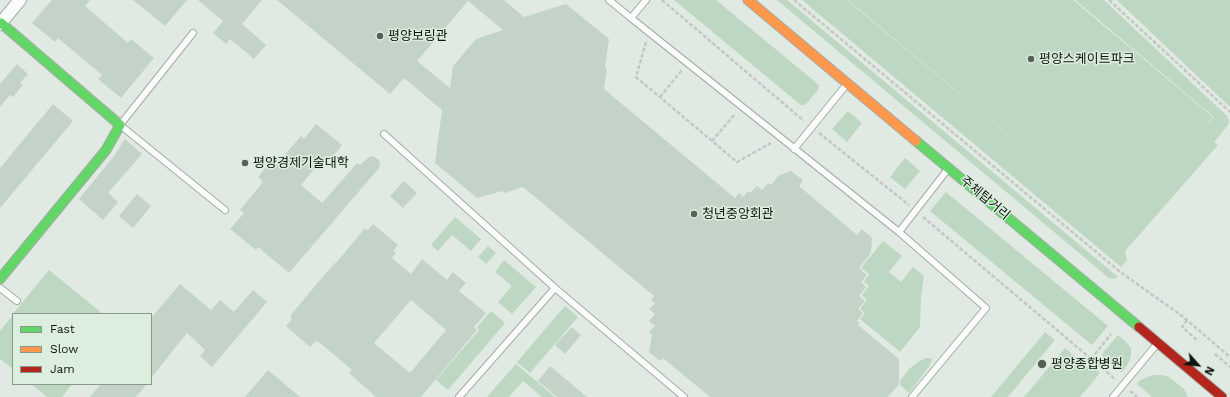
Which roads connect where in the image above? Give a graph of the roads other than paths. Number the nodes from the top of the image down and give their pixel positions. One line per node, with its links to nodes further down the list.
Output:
1 (20, 0): 6 (street)
2 (609, 0): 5 (lane)
3 (646, 0): 5 (lane)
4 (750, 1): 8 (main road, 주체탑거리)
5 (631, 18): 11 (lane)
6 (0, 24): 9 (main road)
7 (193, 34): 9 (lane)
8 (847, 84): 11 (lane); 12 (main road, 주체탑거리)
9 (120, 125): 13 (lane); 15 (main road)
10 (384, 134): 17 (lane)
11 (794, 149): 14 (lane)
12 (949, 168): 14 (lane); 19 (main road, 주체탑거리)
13 (225, 210)
14 (899, 232): 23 (lane)
15 (0, 279)
16 (0, 288): 18 (lane)
17 (555, 288): 21 (lane); 22 (lane)
18 (17, 302)
19 (1158, 343): 20 (main road, 주체탑거리); 24 (lane)
20 (1220, 396)
21 (459, 397)
22 (684, 397)
23 (913, 397)
24 (1113, 397)

